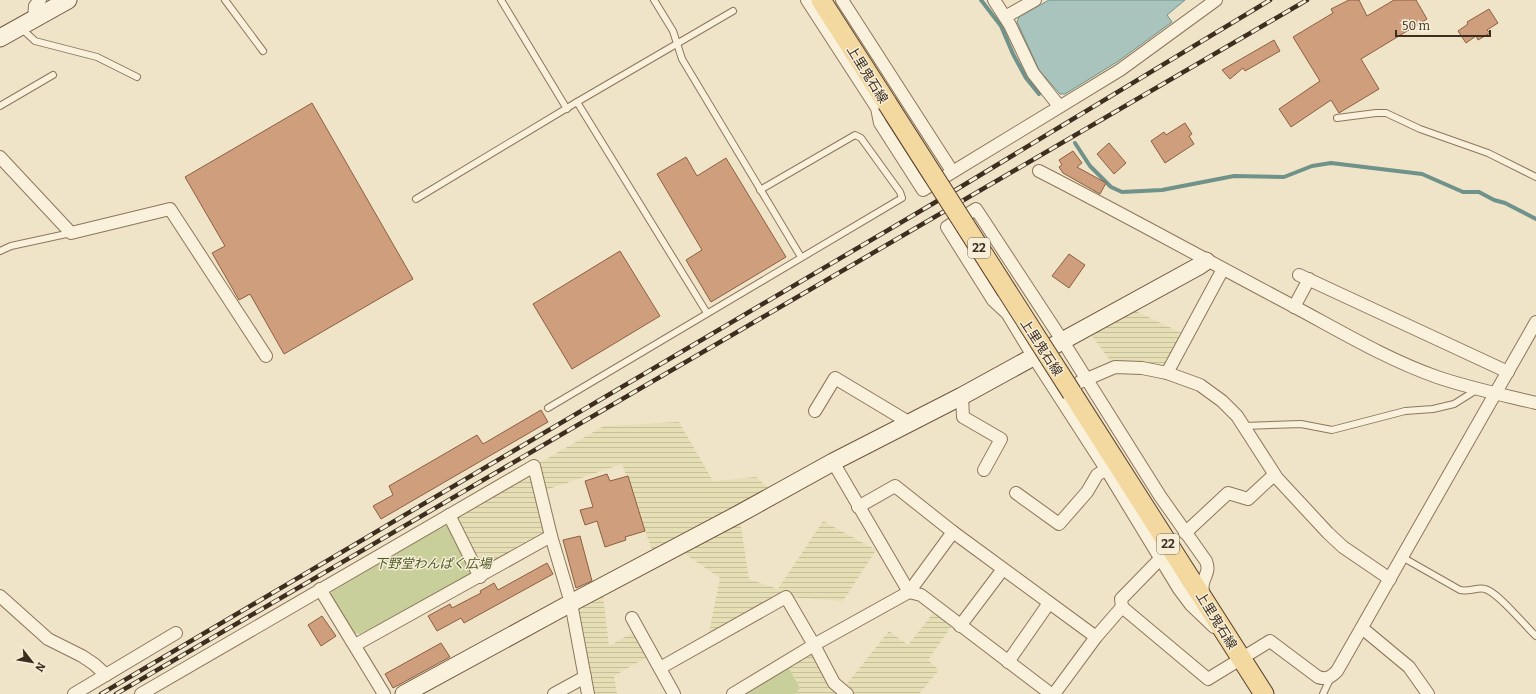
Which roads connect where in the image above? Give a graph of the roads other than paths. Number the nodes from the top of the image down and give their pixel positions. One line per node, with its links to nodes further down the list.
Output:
1 (40, 0): 14 (street)
2 (68, 0): 14 (street)
3 (225, 0): 17 (lane)
4 (501, 0): 23 (lane)
5 (654, 0): 16 (lane)
6 (807, 0): 26 (street)
7 (821, 0): 46 (main road, 上里鬼石線 / 22, bridge)
8 (842, 0): 26 (street)
9 (994, 0): 13 (street)
10 (1035, 0): 13 (street)
11 (1216, 0): 22 (street)
12 (733, 11): 16 (lane)
13 (1005, 17): 22 (street)
14 (27, 23): 15 (street); 19 (lane)
15 (0, 38)
16 (677, 44): 20 (lane); 29 (lane)
17 (263, 51)
18 (53, 75): 21 (lane)
19 (137, 77)
20 (577, 102): 23 (lane); 37 (lane)
21 (0, 106)
22 (1059, 106): 26 (street)
23 (567, 109): 30 (lane)
24 (1337, 118): 28 (lane)
25 (0, 157): 31 (street)
26 (952, 171)
27 (1039, 171): 34 (street)
28 (1536, 177)
29 (760, 190): 33 (lane); 33 (lane)
30 (416, 199)
31 (71, 233): 32 (lane); 40 (street)
32 (0, 251)
33 (801, 257): 37 (lane)
34 (1206, 260): 35 (street); 39 (street)
35 (1223, 269): 36 (street); 43 (street)
36 (1294, 307): 42 (street); 45 (street)
37 (706, 314): 50 (lane)
38 (1536, 322): 42 (street)
39 (1062, 340): 41 (street); 41 (street); 44 (street)
40 (266, 356)
41 (1033, 356): 46 (street); 48 (street)
42 (1508, 372): 47 (street)
43 (1167, 373): 44 (street); 53 (street)
44 (1086, 379): 46 (street); 62 (street)
45 (1478, 389): 47 (street); 53 (lane)
46 (1065, 394): 55 (street); 72 (main road, 上里鬼石線 / 22)
47 (1496, 394): 49 (street); 64 (street)
48 (962, 396): 52 (street); 56 (street)
49 (1536, 403)
50 (548, 408)
51 (815, 411): 52 (street)
52 (910, 423): 54 (street)
53 (1244, 426): 57 (street)
54 (832, 462): 59 (street); 73 (street)
55 (1106, 469): 58 (street); 65 (street)
56 (984, 470)
57 (1274, 475): 62 (street); 68 (street)
58 (1016, 493)
59 (858, 506): 61 (street); 70 (street)
60 (449, 516): 63 (street); 67 (street); 69 (street)
61 (953, 532): 66 (street); 70 (street)
62 (1185, 533): 72 (street)
63 (551, 536): 67 (street); 73 (street)
64 (1402, 557): 68 (street); 80 (lane)
65 (1160, 559): 75 (street); 84 (street)
66 (1003, 569): 74 (street); 77 (street)
67 (480, 577): 83 (street)
68 (1390, 579): 78 (street)
69 (320, 589): 83 (street); 91 (street)
70 (909, 592): 77 (street); 82 (street)
71 (0, 596): 87 (street)
72 (1202, 598): 84 (main road, 上里鬼石線 / 22)
73 (571, 603): 88 (street); 93 (street)
74 (1049, 603): 81 (street); 85 (street)
75 (1122, 607): 81 (street); 84 (street)
76 (632, 618): 86 (street)
77 (960, 626): 85 (street)
78 (1362, 628): 89 (street); 103 (street)
79 (176, 632): 87 (street)
80 (1536, 636)
81 (1096, 637): 100 (street)
82 (814, 645): 86 (street); 97 (street); 98 (street)
83 (355, 646): 92 (street)
84 (1237, 652): 89 (street); 101 (main road, 上里鬼石線 / 22)
85 (1008, 662): 99 (street)
86 (660, 668): 96 (street)
87 (106, 675): 90 (street)
88 (585, 677): 94 (street); 95 (street)
89 (1332, 677): 102 (lane)
90 (74, 694)
91 (141, 694)
92 (384, 694)
93 (404, 694)
94 (554, 694)
95 (588, 694)
96 (674, 694)
97 (733, 694)
98 (847, 694)
99 (1050, 694)
100 (1054, 694)
101 (1264, 694)
102 (1323, 694)
103 (1428, 694)

